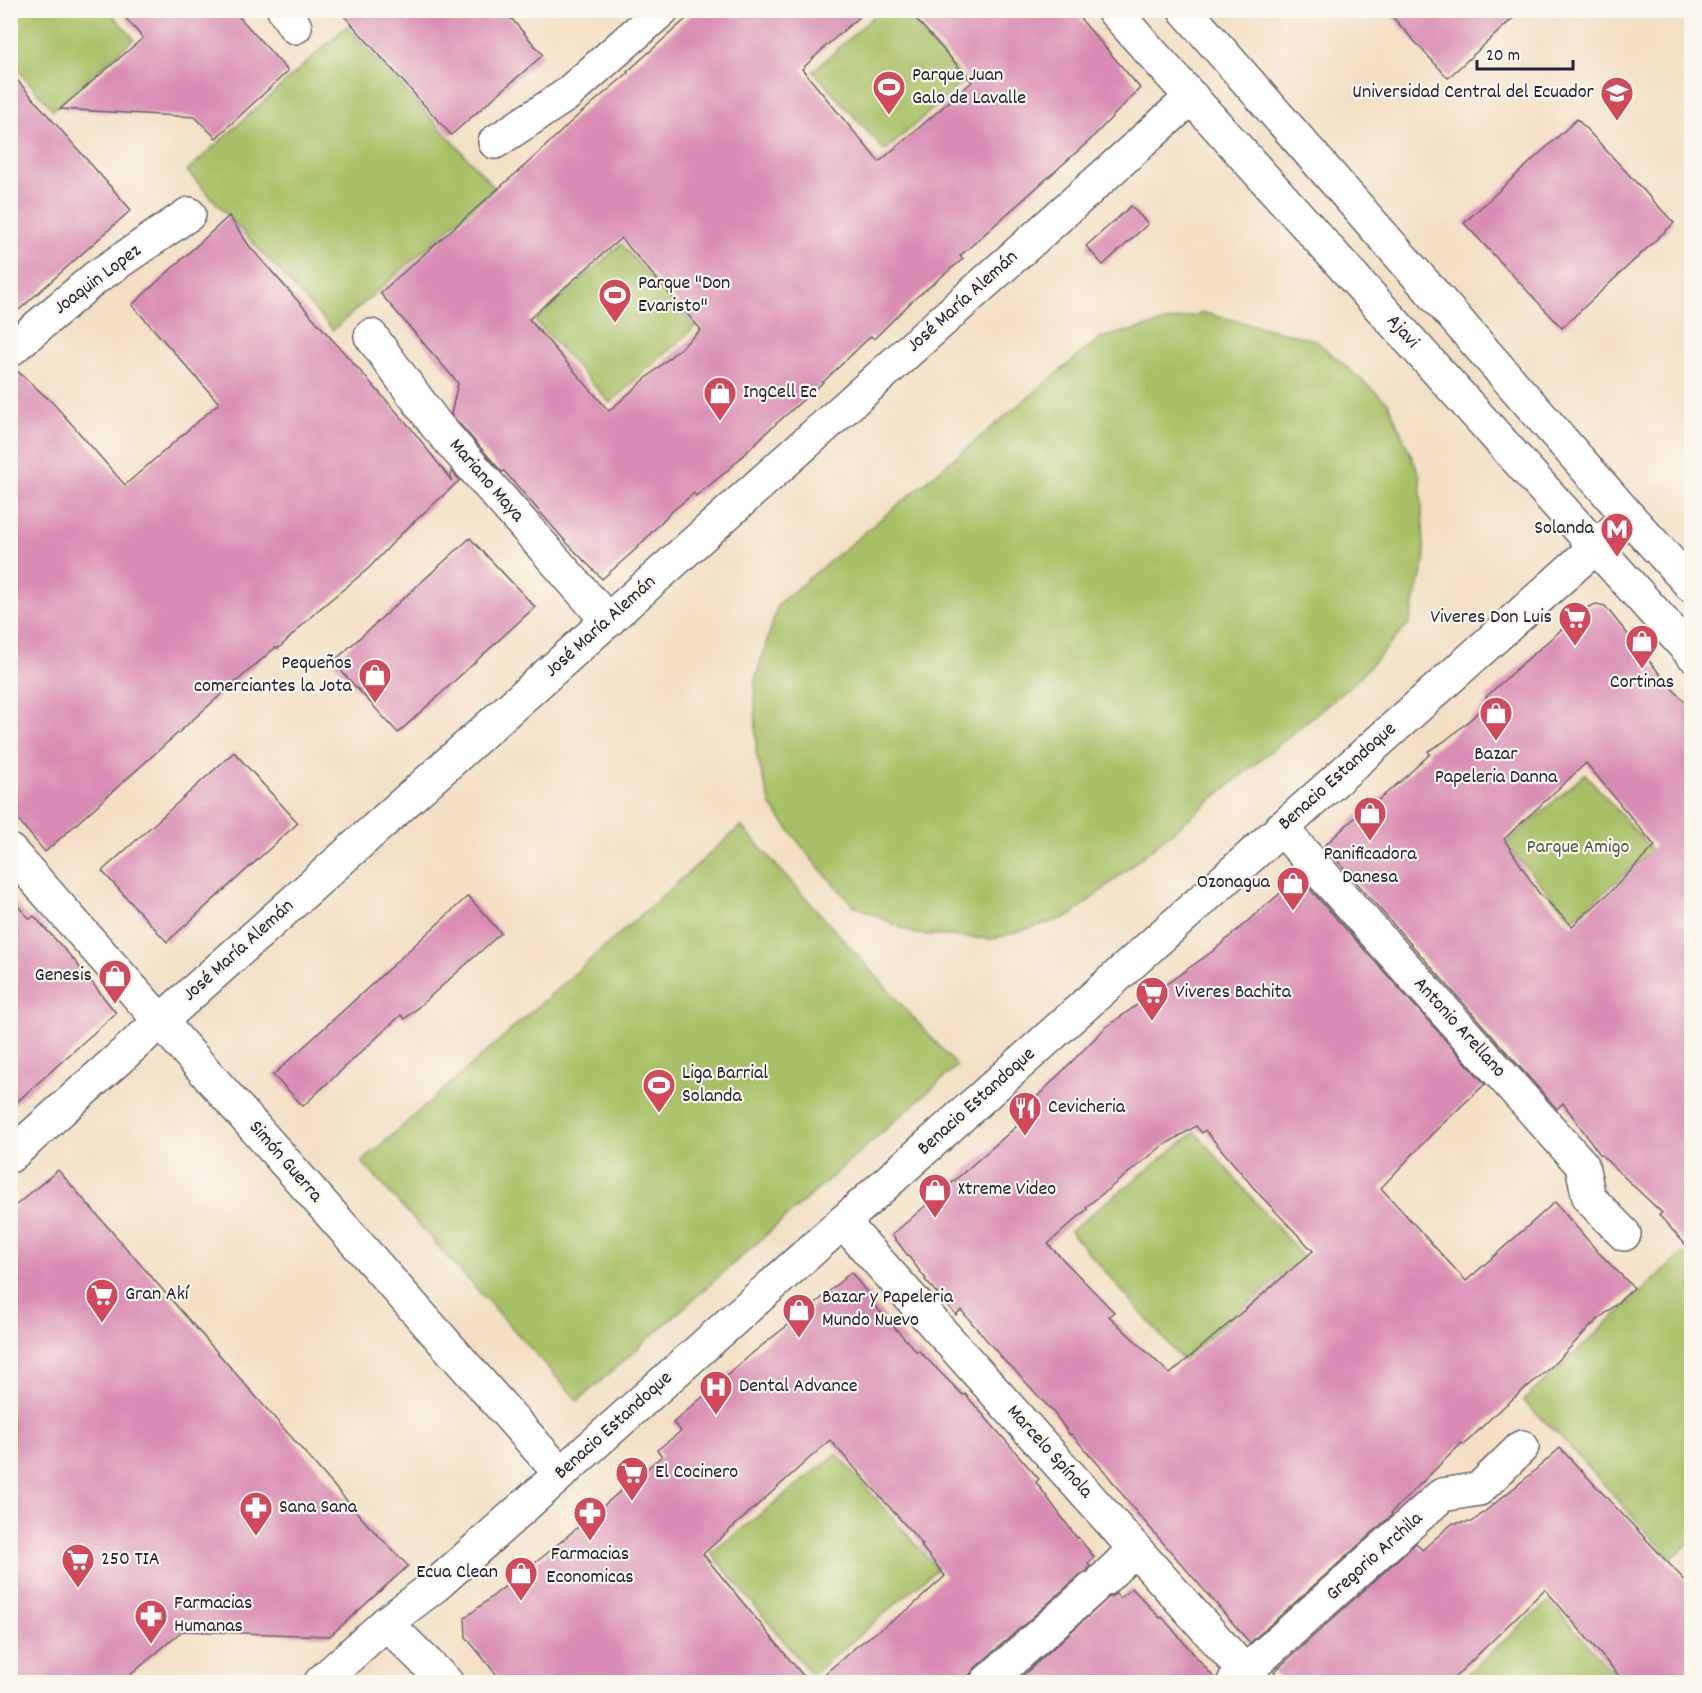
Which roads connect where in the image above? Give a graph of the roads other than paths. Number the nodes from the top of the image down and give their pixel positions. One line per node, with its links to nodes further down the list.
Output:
1 (662, 10): 5 (street)
2 (1113, 10): 4 (street, Ajavi)
3 (1185, 10): 9 (street)
4 (1192, 97): 10 (street, Ajavi); 12 (street, José María Alemán)
5 (495, 142)
6 (189, 214): 8 (street, Joaquin Lopez)
7 (371, 336): 12 (street, Mariano Maya)
8 (10, 351)
9 (1629, 517): 10 (street, Benacio Estandoque); 11 (street)
10 (1595, 547): 13 (street, Ajavi); 14 (street, Benacio Estandoque)
11 (1692, 585)
12 (608, 621): 16 (street, José María Alemán)
13 (1692, 654)
14 (1281, 828): 18 (street, Benacio Estandoque); 19 (street, Antonio Arellano)
15 (10, 851): 16 (street, Simón Guerra)
16 (161, 1020): 17 (street, José María Alemán); 21 (street, Simón Guerra)
17 (10, 1156)
18 (843, 1222): 21 (street, Benacio Estandoque); 22 (street, Marcelo Spínola)
19 (1624, 1234)
20 (1522, 1447): 24 (street, Gregorio Archila)
21 (560, 1473): 23 (street, Benacio Estandoque)
22 (1135, 1549): 24 (street, Marcelo Spínola); 27 (street)
23 (386, 1623): 25 (street, Benacio Estandoque); 26 (street)
24 (1244, 1679)
25 (321, 1683)
26 (446, 1683)
27 (987, 1683)

